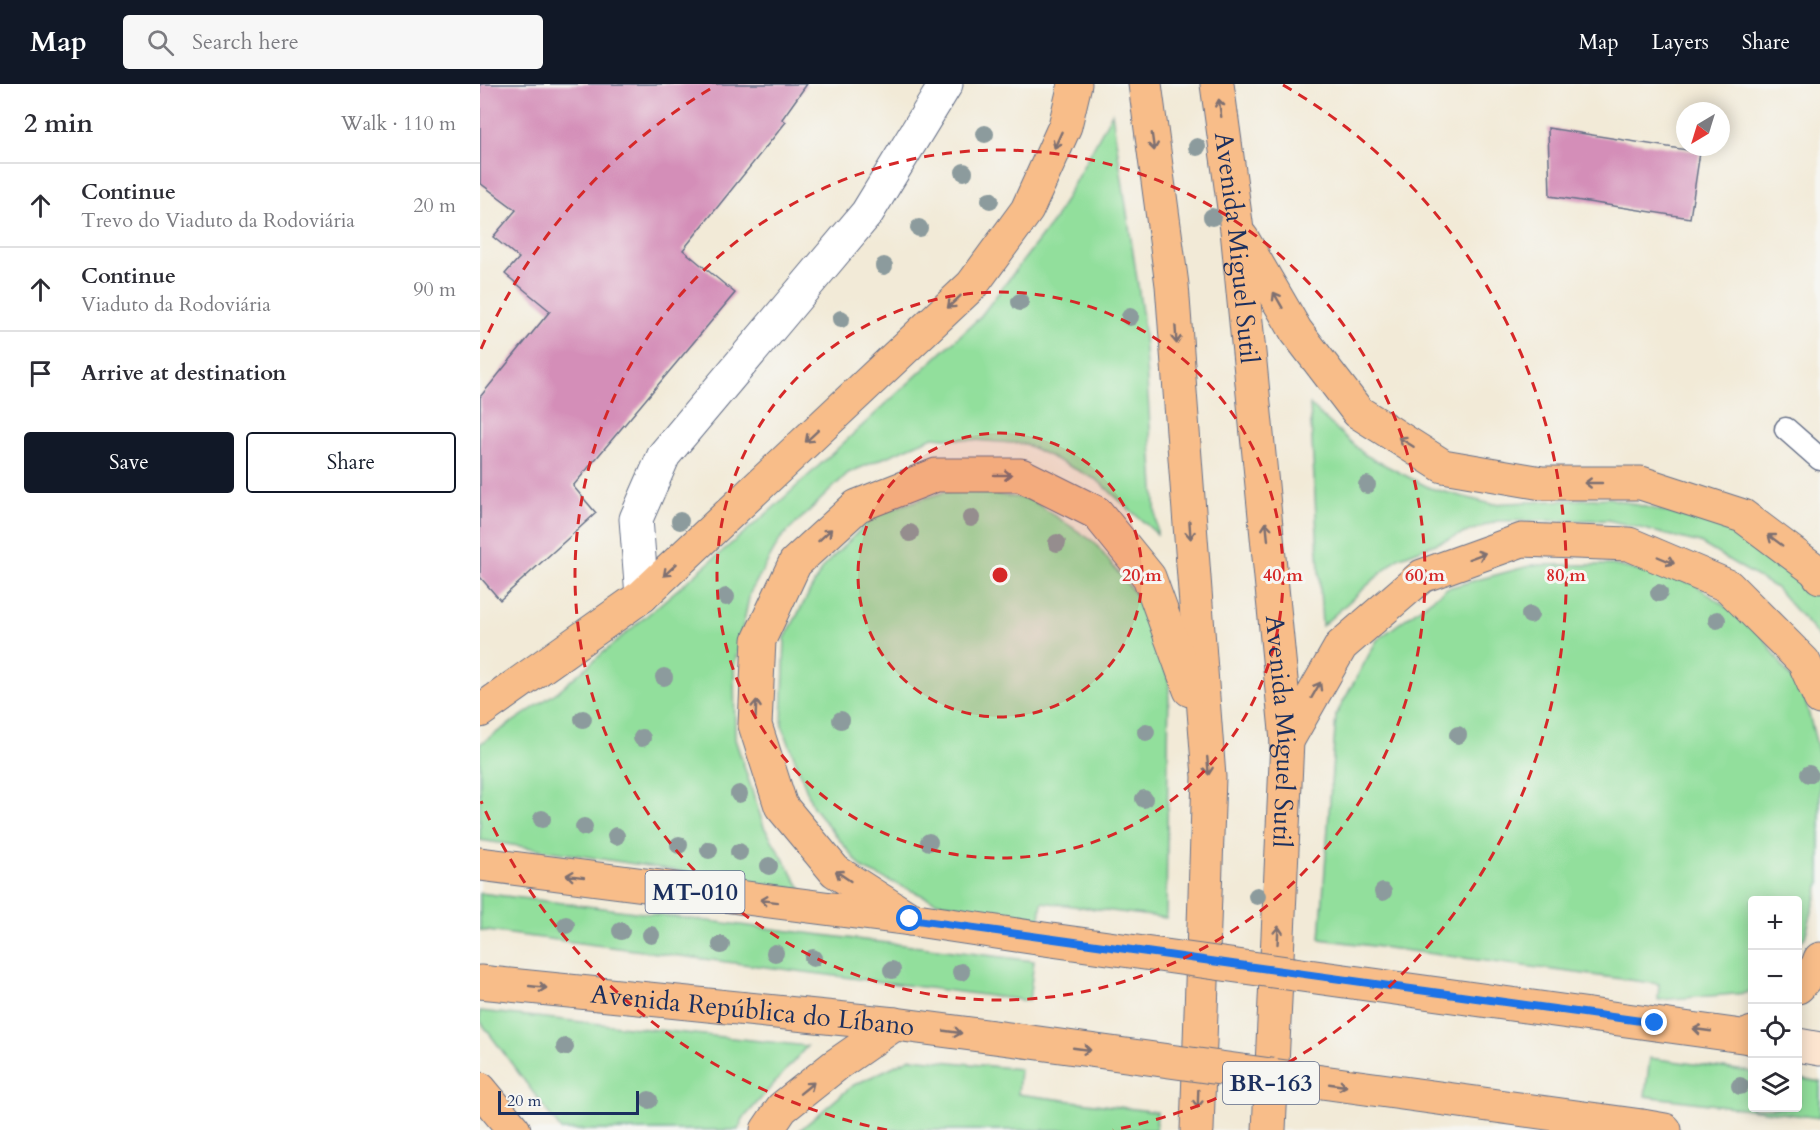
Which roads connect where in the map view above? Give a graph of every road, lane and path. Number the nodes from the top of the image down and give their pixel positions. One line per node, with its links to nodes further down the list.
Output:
1 (946, 84): 9 (street)
2 (1075, 84): 9 (main road, one-way to 9)
3 (1144, 84): 12 (main road, one-way to 12)
4 (1217, 84): 5 (main road, Avenida Miguel Sutil / BR-163, one-way to 4)
5 (1237, 230): 8 (main road, one-way to 5); 13 (main road, Avenida Miguel Sutil / BR-163, one-way to 5)
6 (1786, 429): 7 (lane)
7 (1820, 459)
8 (1820, 577)
9 (642, 596): 11 (main road)
10 (1820, 698): 13 (main road, one-way to 10)
11 (480, 711)
12 (1204, 727): 15 (main road, one-way to 12); 27 (main road, one-way to 27)
13 (1287, 741): 28 (main road, Avenida Miguel Sutil / BR-163, one-way to 13)
14 (480, 864): 15 (main road, MT-010, one-way to 14)
15 (910, 919): 20 (main road, MT-010, one-way to 15, bridge)
16 (1820, 959): 18 (main road)
17 (480, 982): 19 (main road, Avenida República do Líbano, one-way to 19)
18 (1802, 982)
19 (895, 1024): 24 (main road, Avenida República do Líbano, one-way to 24, bridge); 26 (main road, one-way to 19)
20 (1748, 1036)
21 (1802, 1046): 22 (main road)
22 (1820, 1049)
23 (480, 1089): 25 (main road)
24 (1654, 1128)
25 (514, 1130)
26 (767, 1130)
27 (1197, 1130)
28 (1269, 1130)

